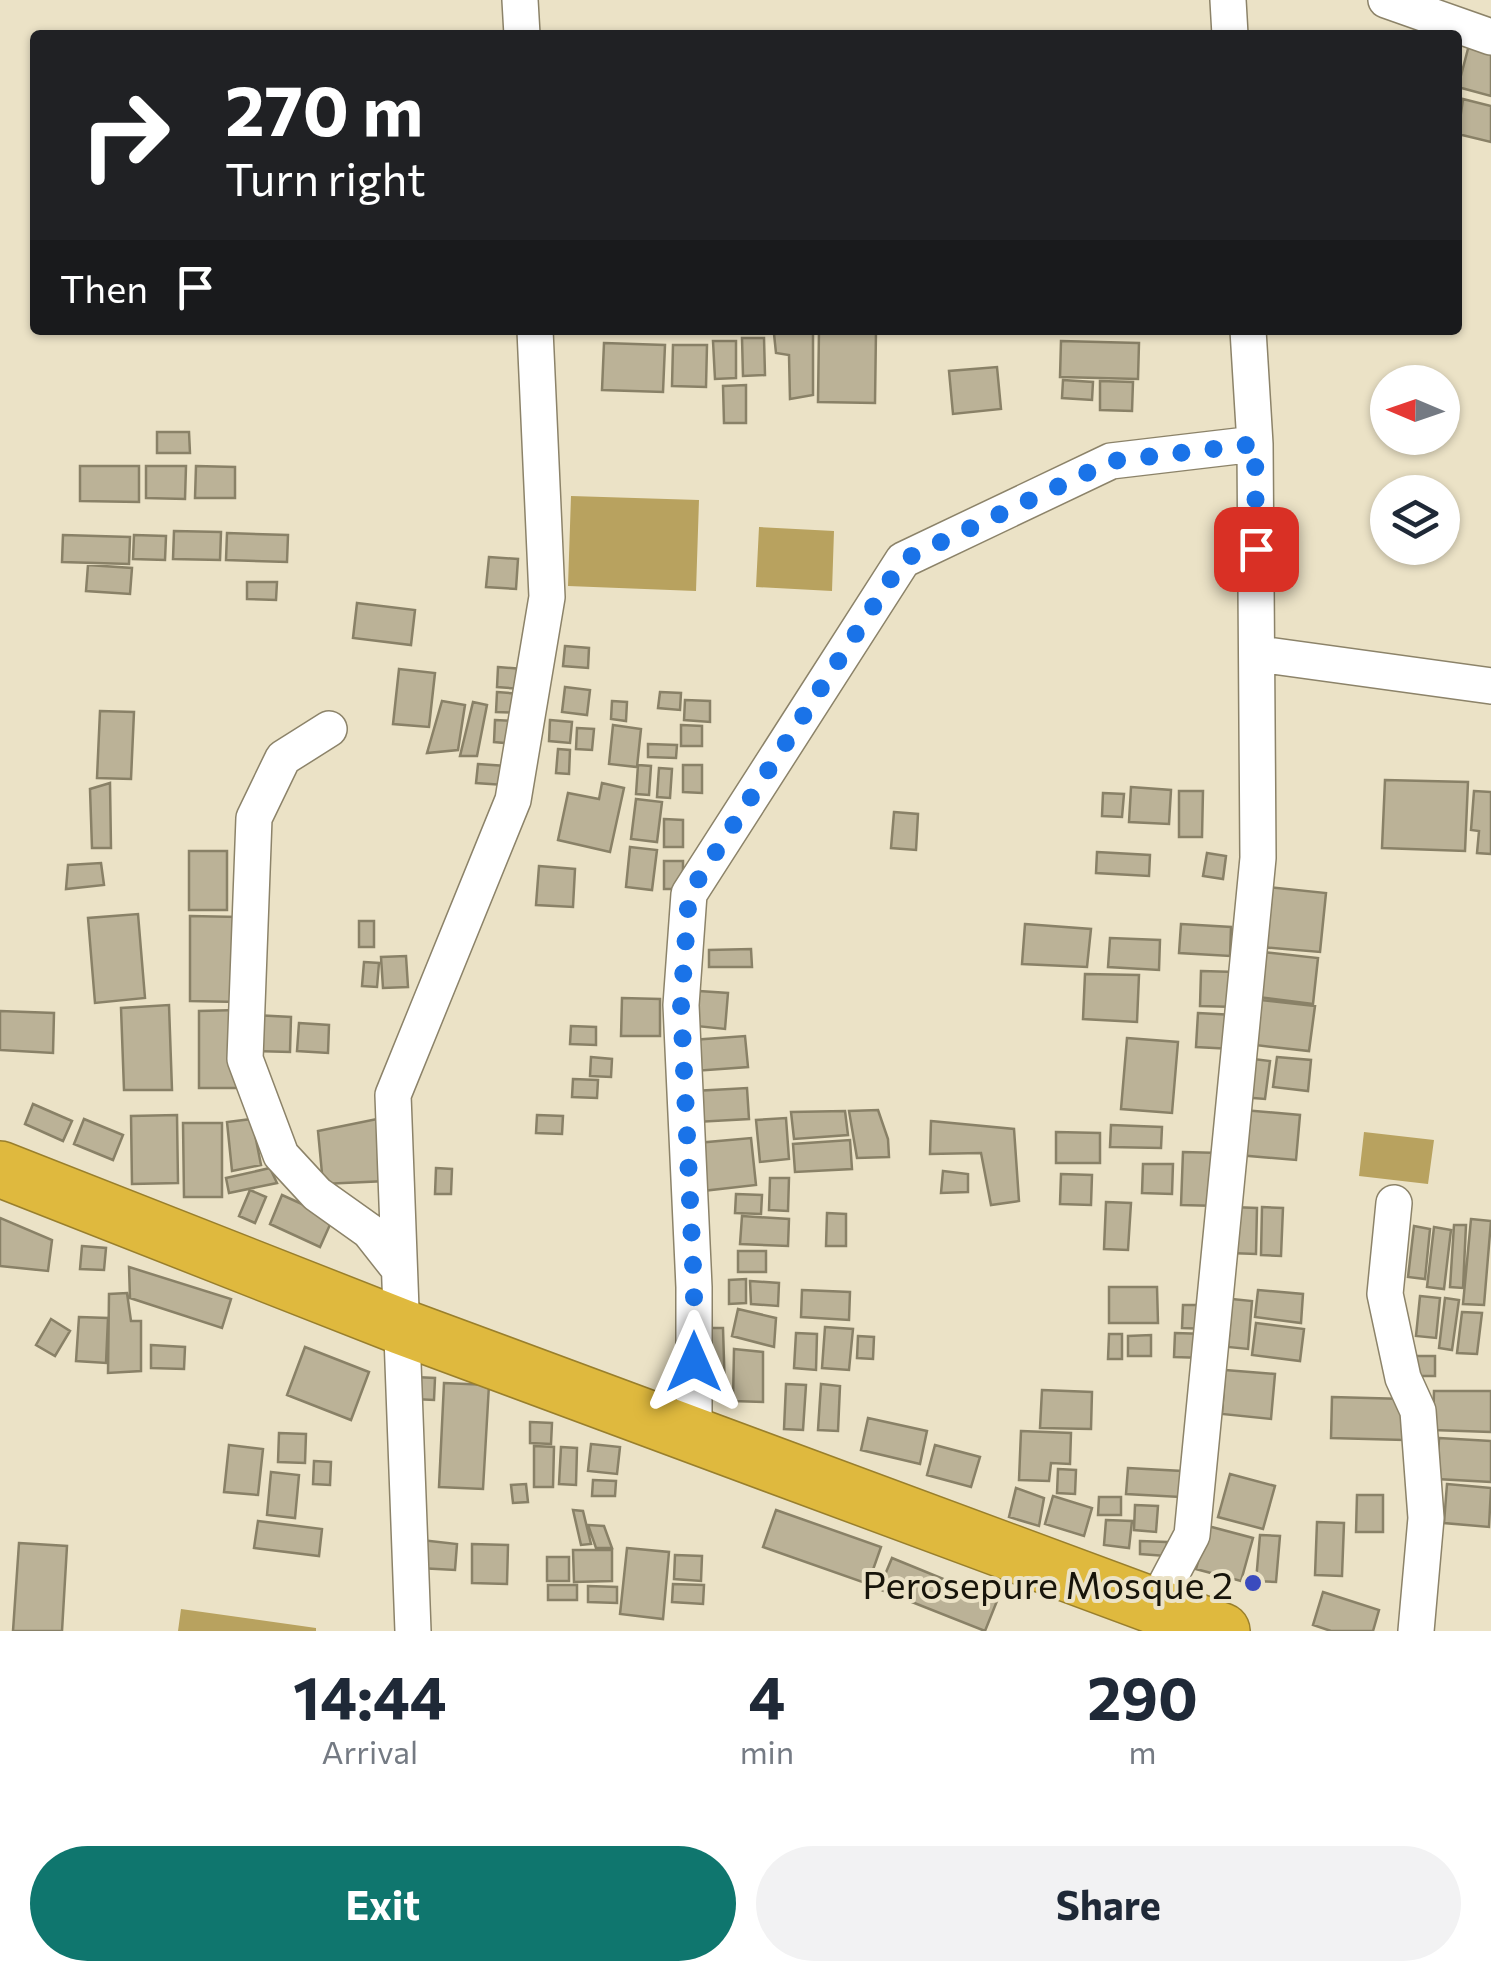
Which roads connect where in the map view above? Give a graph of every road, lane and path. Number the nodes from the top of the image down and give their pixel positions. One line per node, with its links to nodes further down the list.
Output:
1 (520, 0): 4 (street)
2 (1228, 0): 5 (street)
3 (1386, 0): 6 (street)
4 (522, 30)
5 (1230, 30)
6 (1491, 37)
7 (535, 335): 15 (street)
8 (1248, 335): 9 (street)
9 (1255, 444): 10 (street); 17 (street)
10 (1258, 654): 11 (street); 18 (street)
11 (1491, 686)
12 (329, 729): 15 (street)
13 (0, 1170): 16 (highway)
14 (1394, 1203): 21 (street)
15 (399, 1269): 16 (street)
16 (402, 1327): 17 (highway); 19 (street)
17 (694, 1438): 18 (highway)
18 (1155, 1605): 20 (highway)
19 (414, 1631)
20 (1222, 1631)
21 (1416, 1631)

